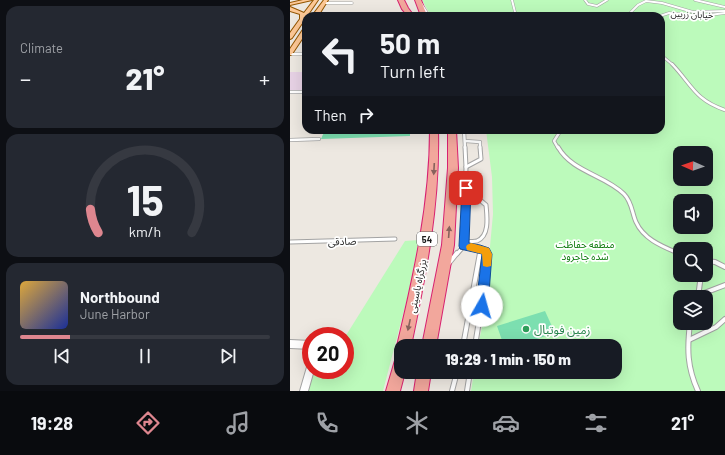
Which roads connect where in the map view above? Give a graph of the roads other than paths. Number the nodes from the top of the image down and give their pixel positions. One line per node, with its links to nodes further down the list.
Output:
1 (310, 0): 11 (main road)
2 (316, 0): 15 (main road)
3 (401, 0): 17 (highway)
4 (418, 0): 19 (highway); 20 (lane)
5 (512, 0): 21 (lane)
6 (585, 0): 7 (lane)
7 (607, 0)
8 (695, 0): 13 (lane)
9 (325, 2): 10 (lane); 16 (main road)
10 (352, 3)
11 (290, 4)
12 (410, 4): 18 (highway)
13 (725, 8)
14 (290, 9): 24 (main road)
15 (308, 12)
16 (318, 12)
17 (408, 12)
18 (411, 12)
19 (422, 12)
20 (426, 12)
21 (515, 12)
22 (632, 12): 23 (lane)
23 (725, 12): 25 (lane, خیابان زربین)
24 (302, 13)
25 (665, 14)
26 (302, 20): 27 (main road)
27 (291, 34)
28 (302, 35): 29 (main road)
29 (290, 54): 30 (lane)
30 (302, 54)
31 (665, 58): 34 (lane)
32 (290, 92): 33 (lane)
33 (302, 92)
34 (725, 110)
35 (434, 134): 57 (highway, بزرگراه یاسینی / 54, one-way to 57)
36 (452, 134): 52 (highway, 54, one-way to 36)
37 (464, 134): 41 (lane)
38 (558, 134): 49 (lane)
39 (319, 139): 40 (lane)
40 (290, 140)
41 (465, 141): 42 (lane); 42 (lane)
42 (466, 167): 43 (lane)
43 (466, 199): 45 (lane); 45 (lane)
44 (395, 239): 46 (lane, صادقی)
45 (464, 241): 47 (lane)
46 (290, 242)
47 (464, 246): 48 (lane); 52 (lane)
48 (480, 249): 59 (lane); 60 (lane)
49 (673, 251)
50 (713, 262): 51 (lane)
51 (725, 267)
52 (443, 271): 58 (highway, 54)
53 (725, 285): 54 (lane)
54 (713, 290)
55 (725, 319): 61 (lane)
56 (690, 330): 61 (lane)
57 (406, 339)
58 (430, 339)
59 (464, 339)
60 (476, 339)
61 (689, 340): 74 (lane)
62 (290, 344): 63 (street)
63 (302, 345)
64 (308, 379): 69 (street)
65 (396, 379): 70 (highway)
66 (423, 379): 71 (highway)
67 (456, 379): 72 (lane)
68 (469, 379): 73 (lane)
69 (304, 391)
70 (392, 391)
71 (421, 391)
72 (452, 391)
73 (467, 391)
74 (698, 391)

